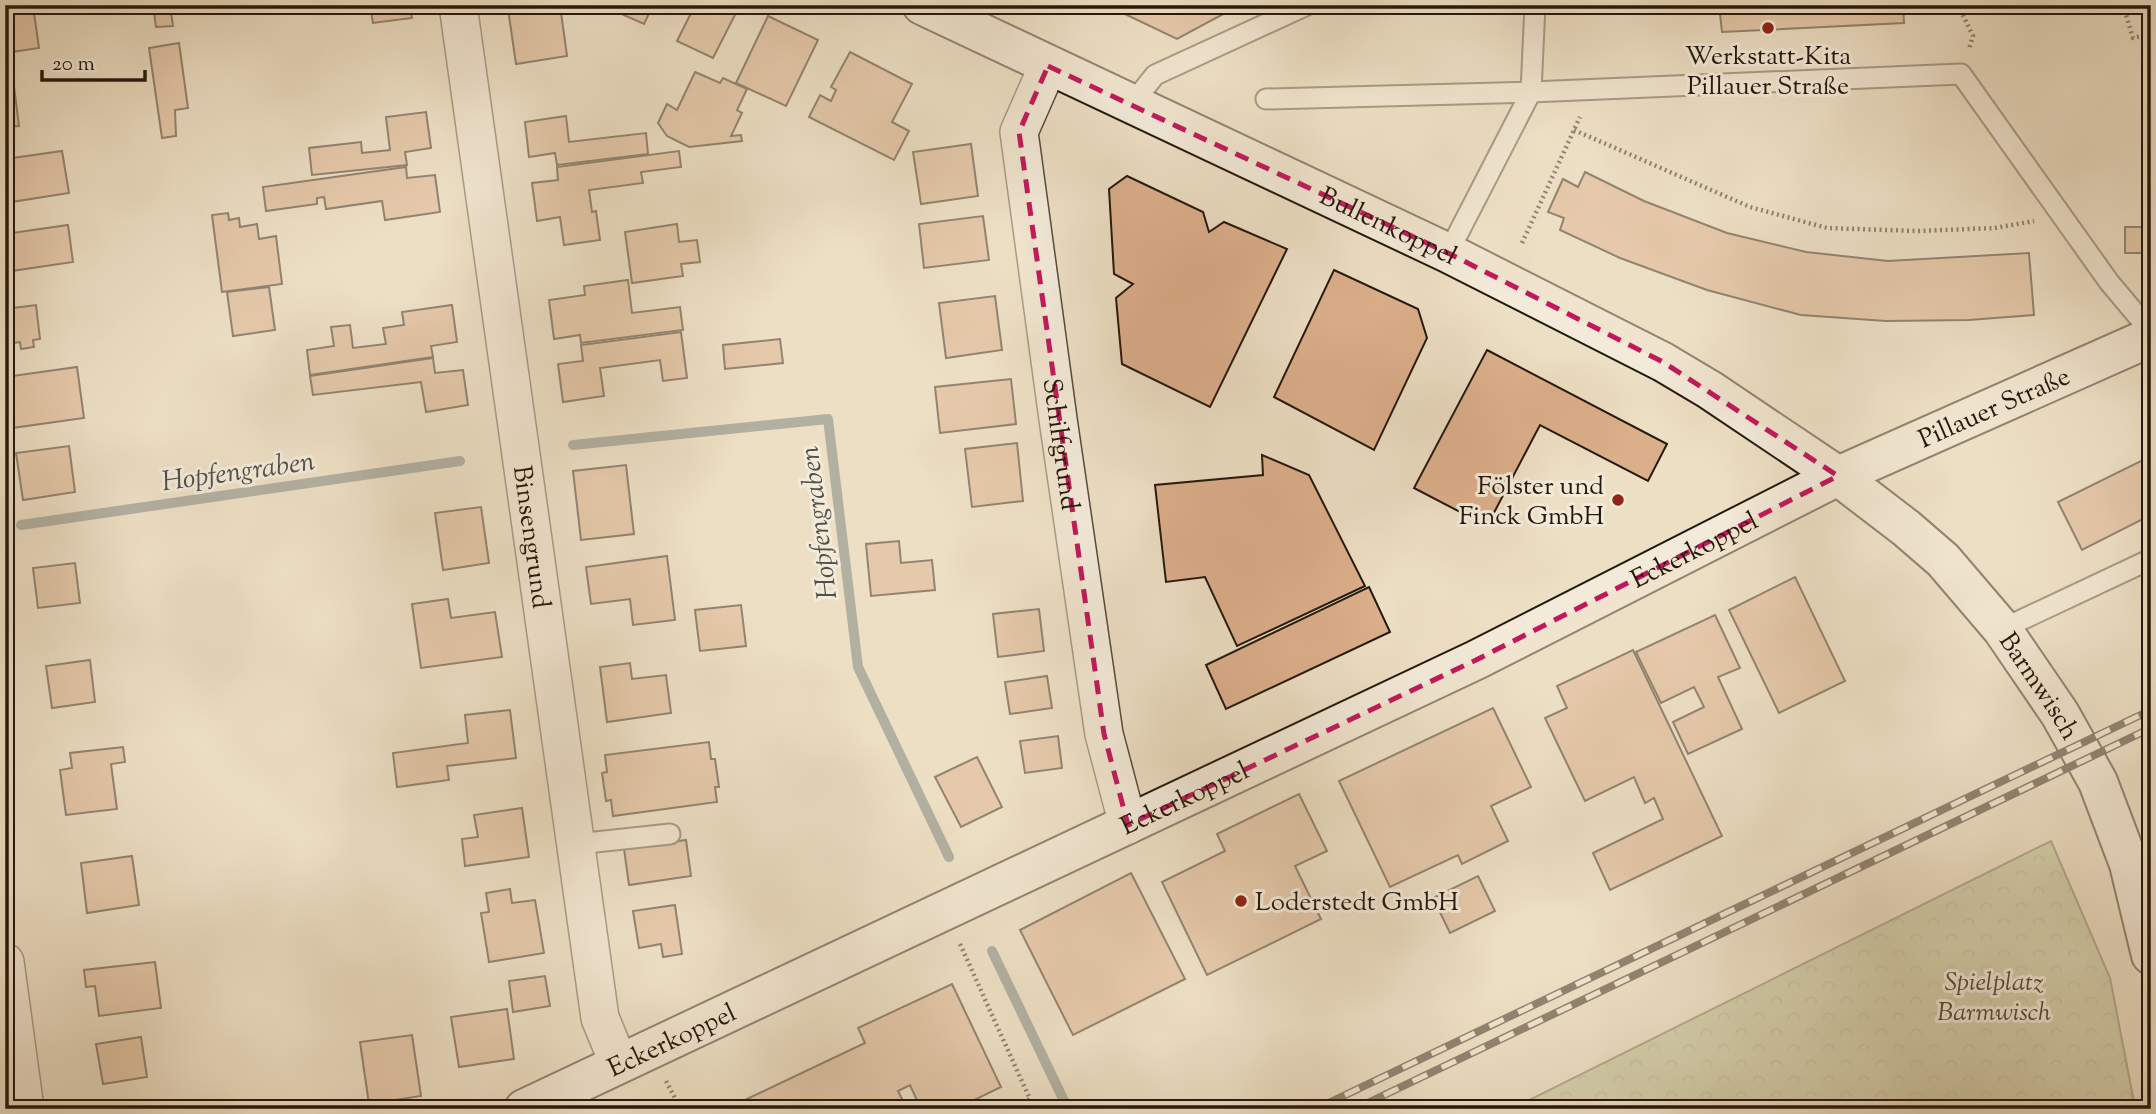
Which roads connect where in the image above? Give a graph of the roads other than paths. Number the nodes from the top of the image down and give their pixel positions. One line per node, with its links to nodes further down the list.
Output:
1 (458, 5): 16 (street, Binsengrund)
2 (922, 5): 5 (street, Bullenkoppel)
3 (1307, 5): 8 (lane)
4 (1535, 5): 6 (lane)
5 (1048, 65): 8 (street, Bullenkoppel); 14 (street, Schilfgrund)
6 (1531, 92): 7 (lane); 9 (lane); 10 (lane)
7 (1266, 99)
8 (1132, 104): 9 (street, Bullenkoppel)
9 (1448, 253): 11 (street, Bullenkoppel)
10 (2151, 335): 11 (street, Pillauer Straße)
11 (1838, 476): 13 (street, Barmwisch); 14 (street, Eckerkoppel)
12 (2151, 559): 13 (lane)
13 (2002, 629): 17 (street, Barmwisch)
14 (1128, 825): 19 (street, Eckerkoppel)
15 (670, 834): 16 (lane)
16 (577, 844): 19 (street, Binsengrund)
17 (2151, 955)
18 (5, 962): 20 (street)
19 (620, 1064): 21 (street, Eckerkoppel)
20 (25, 1109)
21 (524, 1109)

